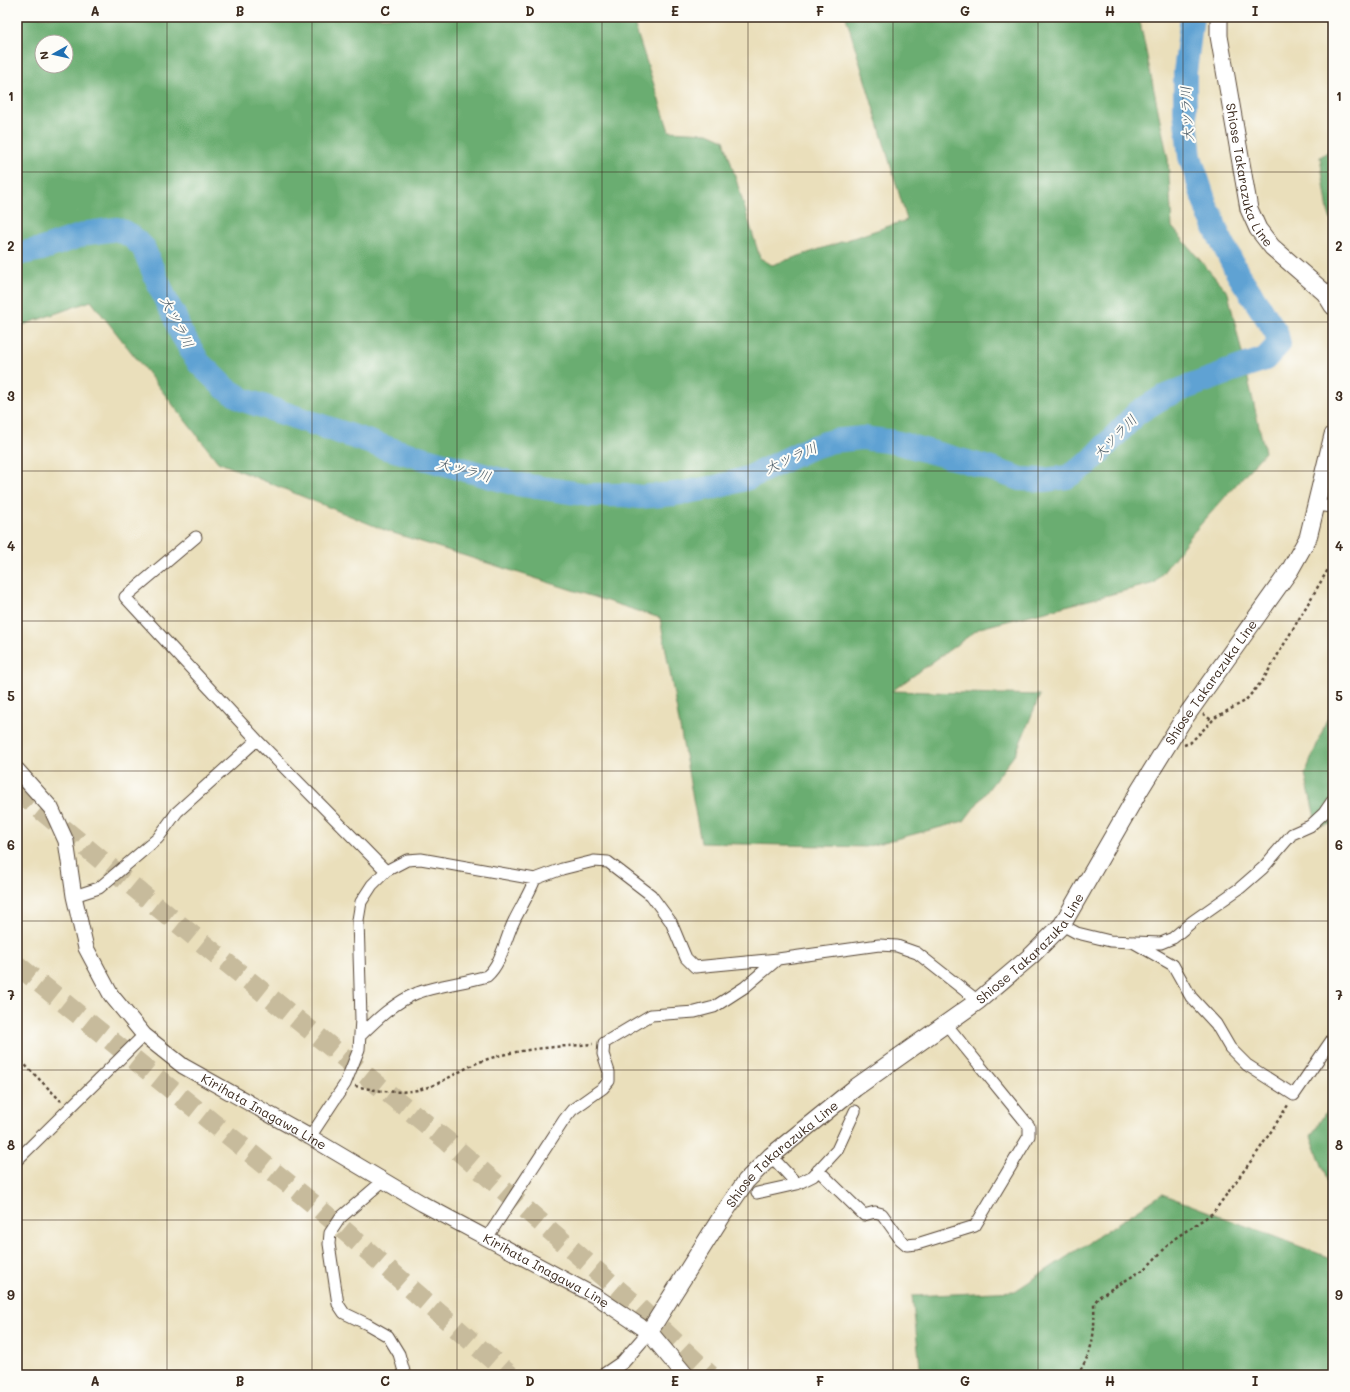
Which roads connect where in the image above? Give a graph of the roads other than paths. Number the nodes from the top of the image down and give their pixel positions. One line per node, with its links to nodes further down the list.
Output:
1 (1219, 17): 2 (main road, Shiose Takarazuka Line)
2 (1333, 306)
3 (1333, 435): 4 (main road, Shiose Takarazuka Line)
4 (1325, 506): 12 (main road, Shiose Takarazuka Line)
5 (196, 537): 6 (street)
6 (257, 740): 9 (street); 11 (street)
7 (17, 770): 11 (main road, Kirihata Inagawa Line)
8 (1333, 800): 13 (street)
9 (386, 871): 10 (street); 18 (street)
10 (535, 880): 14 (street); 18 (street)
11 (74, 896): 17 (main road, Kirihata Inagawa Line)
12 (1062, 925): 13 (street); 15 (main road, Shiose Takarazuka Line)
13 (1133, 942): 19 (street)
14 (778, 959): 15 (street); 28 (street)
15 (978, 1001): 16 (main road, Shiose Takarazuka Line)
16 (946, 1024): 22 (main road, Shiose Takarazuka Line); 24 (street)
17 (144, 1035): 21 (main road, Kirihata Inagawa Line); 23 (street)
18 (360, 1036): 21 (street)
19 (1333, 1038)
20 (855, 1111): 24 (street)
21 (310, 1137): 25 (main road, Kirihata Inagawa Line)
22 (771, 1156): 26 (street); 29 (main road, Shiose Takarazuka Line)
23 (17, 1160)
24 (818, 1170): 26 (street)
25 (383, 1181): 28 (main road, Kirihata Inagawa Line); 30 (street)
26 (797, 1184): 27 (street)
27 (757, 1193)
28 (487, 1238): 29 (main road, Kirihata Inagawa Line)
29 (650, 1332): 31 (street); 32 (main road)
30 (405, 1375)
31 (604, 1375)
32 (685, 1375)

